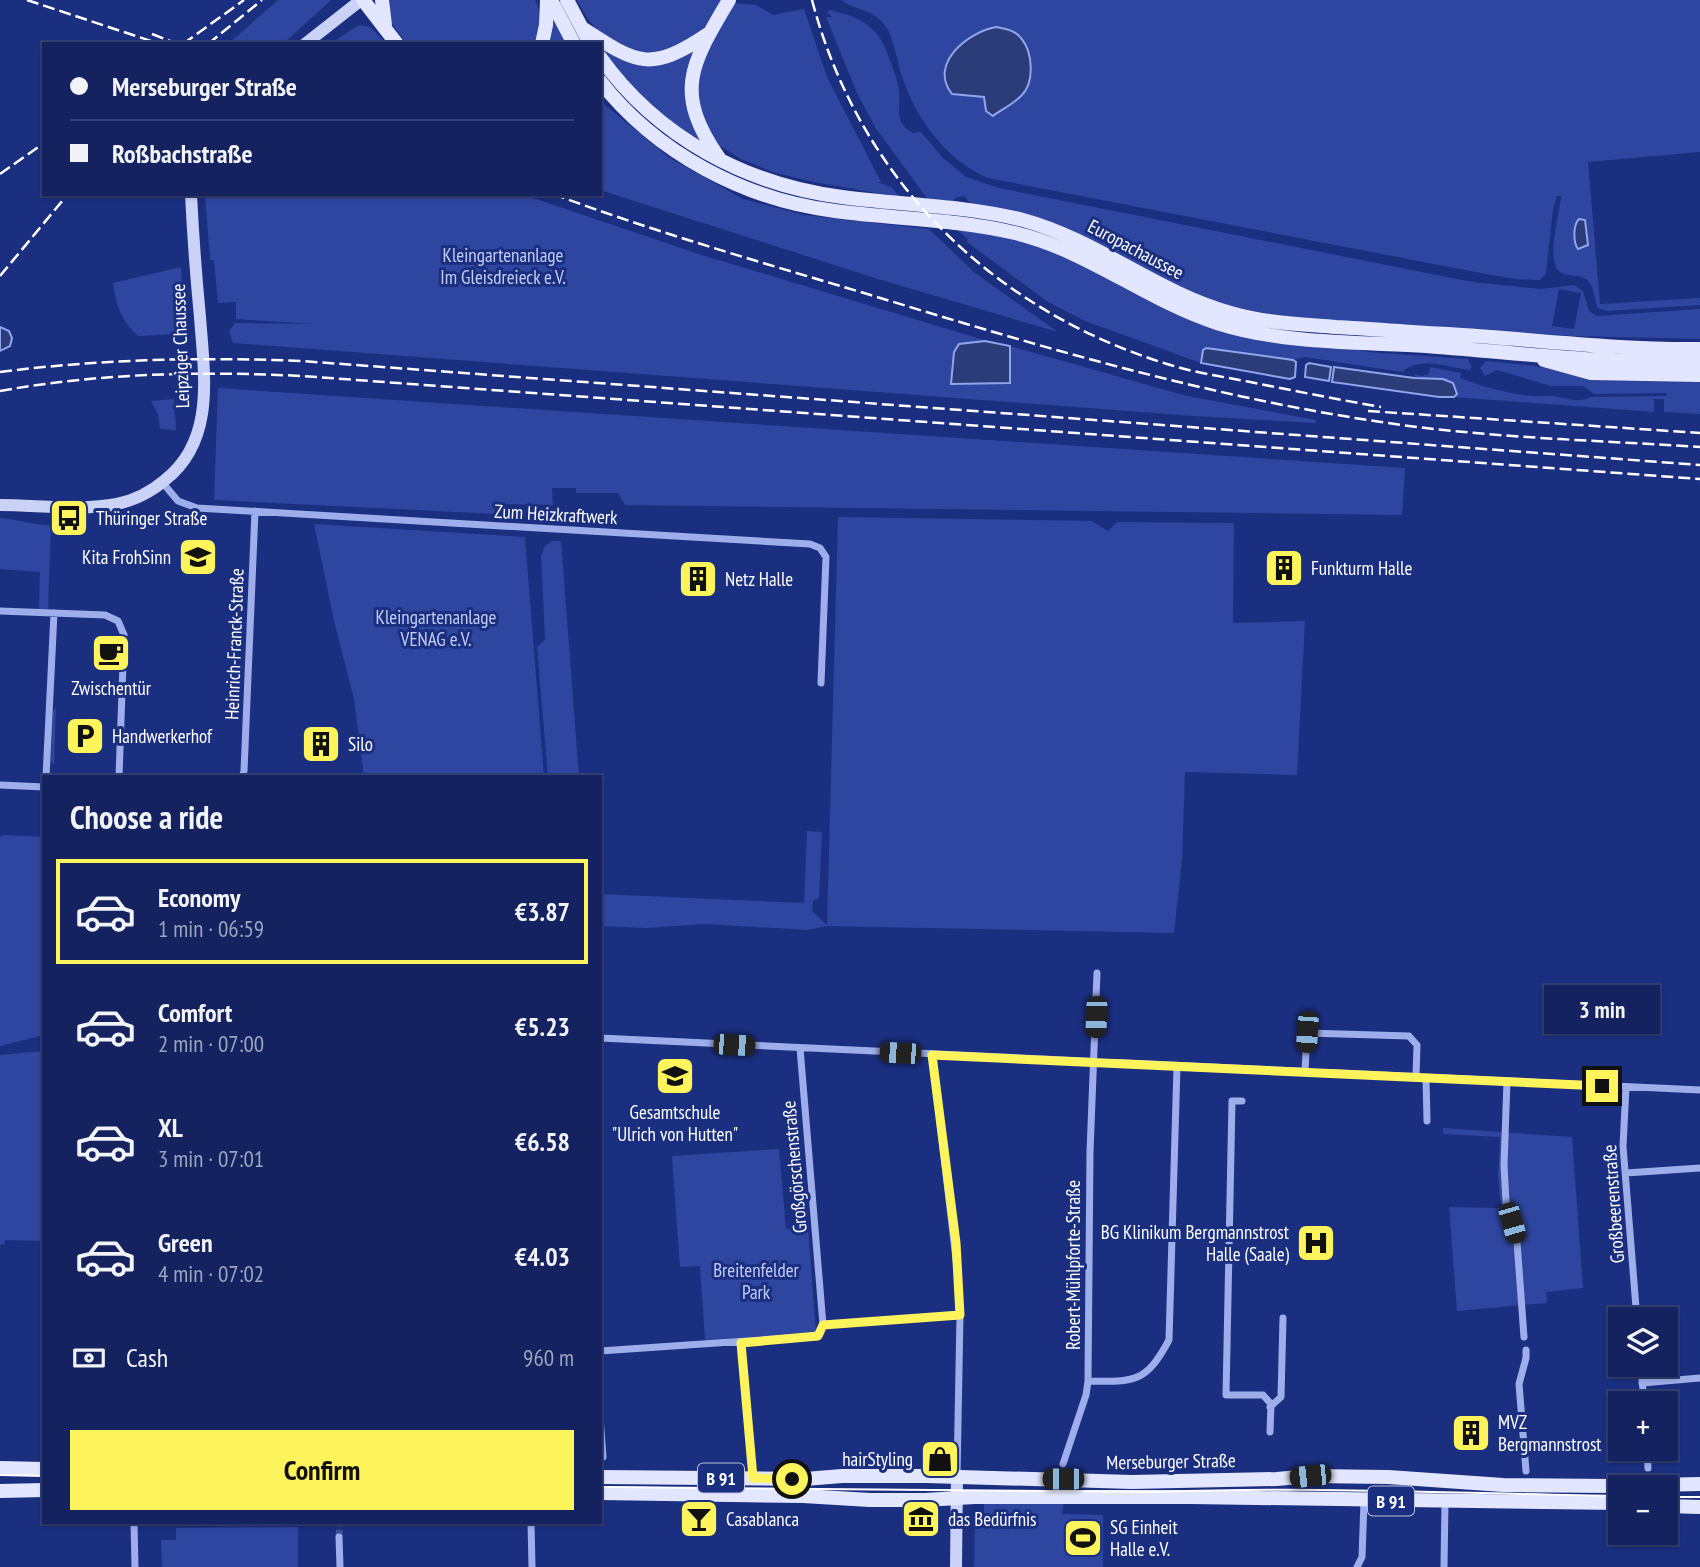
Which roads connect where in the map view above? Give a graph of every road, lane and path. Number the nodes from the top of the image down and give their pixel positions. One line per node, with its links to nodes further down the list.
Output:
1 (362, 0): 7 (main road); 9 (main road)
2 (382, 0): 7 (main road)
3 (549, 0): 11 (main road); 12 (main road)
4 (567, 0): 6 (main road)
5 (729, 0): 8 (main road)
6 (582, 28): 8 (main road); 13 (main road)
7 (386, 30): 10 (main road)
8 (708, 34): 18 (main road)
9 (308, 42)
10 (395, 42)
11 (542, 42)
12 (573, 42)
13 (591, 42)
14 (602, 59): 18 (main road, Europachaussee)
15 (602, 83): 17 (main road, Europachaussee)
16 (602, 95): 17 (main road)
17 (623, 107): 21 (main road, Europachaussee)
18 (722, 162): 20 (main road, Europachaussee)
19 (191, 196): 24 (main road, Leipziger Chaussee)
20 (1700, 349)
21 (1516, 352): 22 (main road, Europachaussee); 23 (main road)
22 (1700, 362)
23 (1700, 376)
24 (162, 482): 25 (main road, Leipziger Chaussee); 26 (street, Zum Heizkraftwerk)
25 (0, 505)
26 (255, 511): 29 (street, Zum Heizkraftwerk); 32 (street, Heinrich-Franck-Straße)
27 (0, 611): 28 (street)
28 (54, 613): 30 (street); 31 (street)
29 (821, 683)
30 (47, 775)
31 (119, 775)
32 (243, 775)
33 (0, 785): 34 (street)
34 (42, 787)
35 (1097, 973): 39 (street, Robert-Mühlpforte-Straße)
36 (602, 1038): 37 (street)
37 (800, 1048): 38 (street); 54 (street, Großgörschenstraße)
38 (932, 1055): 39 (street); 52 (street)
39 (1095, 1062): 40 (street); 61 (street, Robert-Mühlpforte-Straße)
40 (1177, 1066): 41 (street); 61 (street)
41 (1305, 1071): 42 (street); 42 (street)
42 (1416, 1077): 43 (street)
43 (1426, 1078): 44 (street); 48 (street)
44 (1507, 1081): 45 (street); 55 (street)
45 (1626, 1087): 46 (street); 50 (street, Großbeerenstraße)
46 (1700, 1090)
47 (1242, 1101): 64 (street)
48 (1427, 1121)
49 (1700, 1168): 50 (street)
50 (1626, 1173): 51 (street, Großbeerenstraße)
51 (1636, 1307)
52 (960, 1315): 54 (street); 74 (street)
53 (1283, 1318): 64 (street)
54 (823, 1325): 56 (street)
55 (1524, 1337)
56 (741, 1343): 58 (street); 76 (street)
57 (1526, 1350): 73 (street)
58 (602, 1351)
59 (1642, 1377): 62 (street)
60 (1700, 1378): 62 (street)
61 (1088, 1381): 69 (street, Robert-Mühlpforte-Straße)
62 (1642, 1382): 63 (street)
63 (1643, 1391)
64 (1270, 1407): 65 (street)
65 (1270, 1432)
66 (602, 1443): 67 (street)
67 (603, 1457)
68 (1648, 1461): 71 (street)
69 (1063, 1464)
70 (0, 1468): 72 (main road)
71 (1648, 1468)
72 (42, 1469)
73 (1526, 1471)
74 (957, 1476): 76 (main road, Merseburger Straße / B 91); 77 (main road, Merseburger Straße / B 91); 81 (main road)
75 (602, 1477): 76 (main road, Merseburger Straße / B 91)
76 (753, 1478)
77 (1700, 1484)
78 (42, 1490): 79 (main road)
79 (0, 1491)
80 (602, 1493): 81 (main road, Merseburger Straße / B 91)
81 (957, 1499): 82 (main road, Merseburger Straße / B 91); 93 (main road)
82 (1364, 1501): 83 (main road, Merseburger Straße / B 91); 94 (street)
83 (1445, 1501): 84 (main road, Merseburger Straße / B 91); 95 (street)
84 (1608, 1503)
85 (1678, 1506): 86 (main road)
86 (1700, 1507)
87 (134, 1524): 90 (street)
88 (531, 1524): 92 (street)
89 (340, 1537): 91 (street)
90 (135, 1567)
91 (340, 1567)
92 (532, 1567)
93 (956, 1567)
94 (1357, 1567)
95 (1444, 1567)

